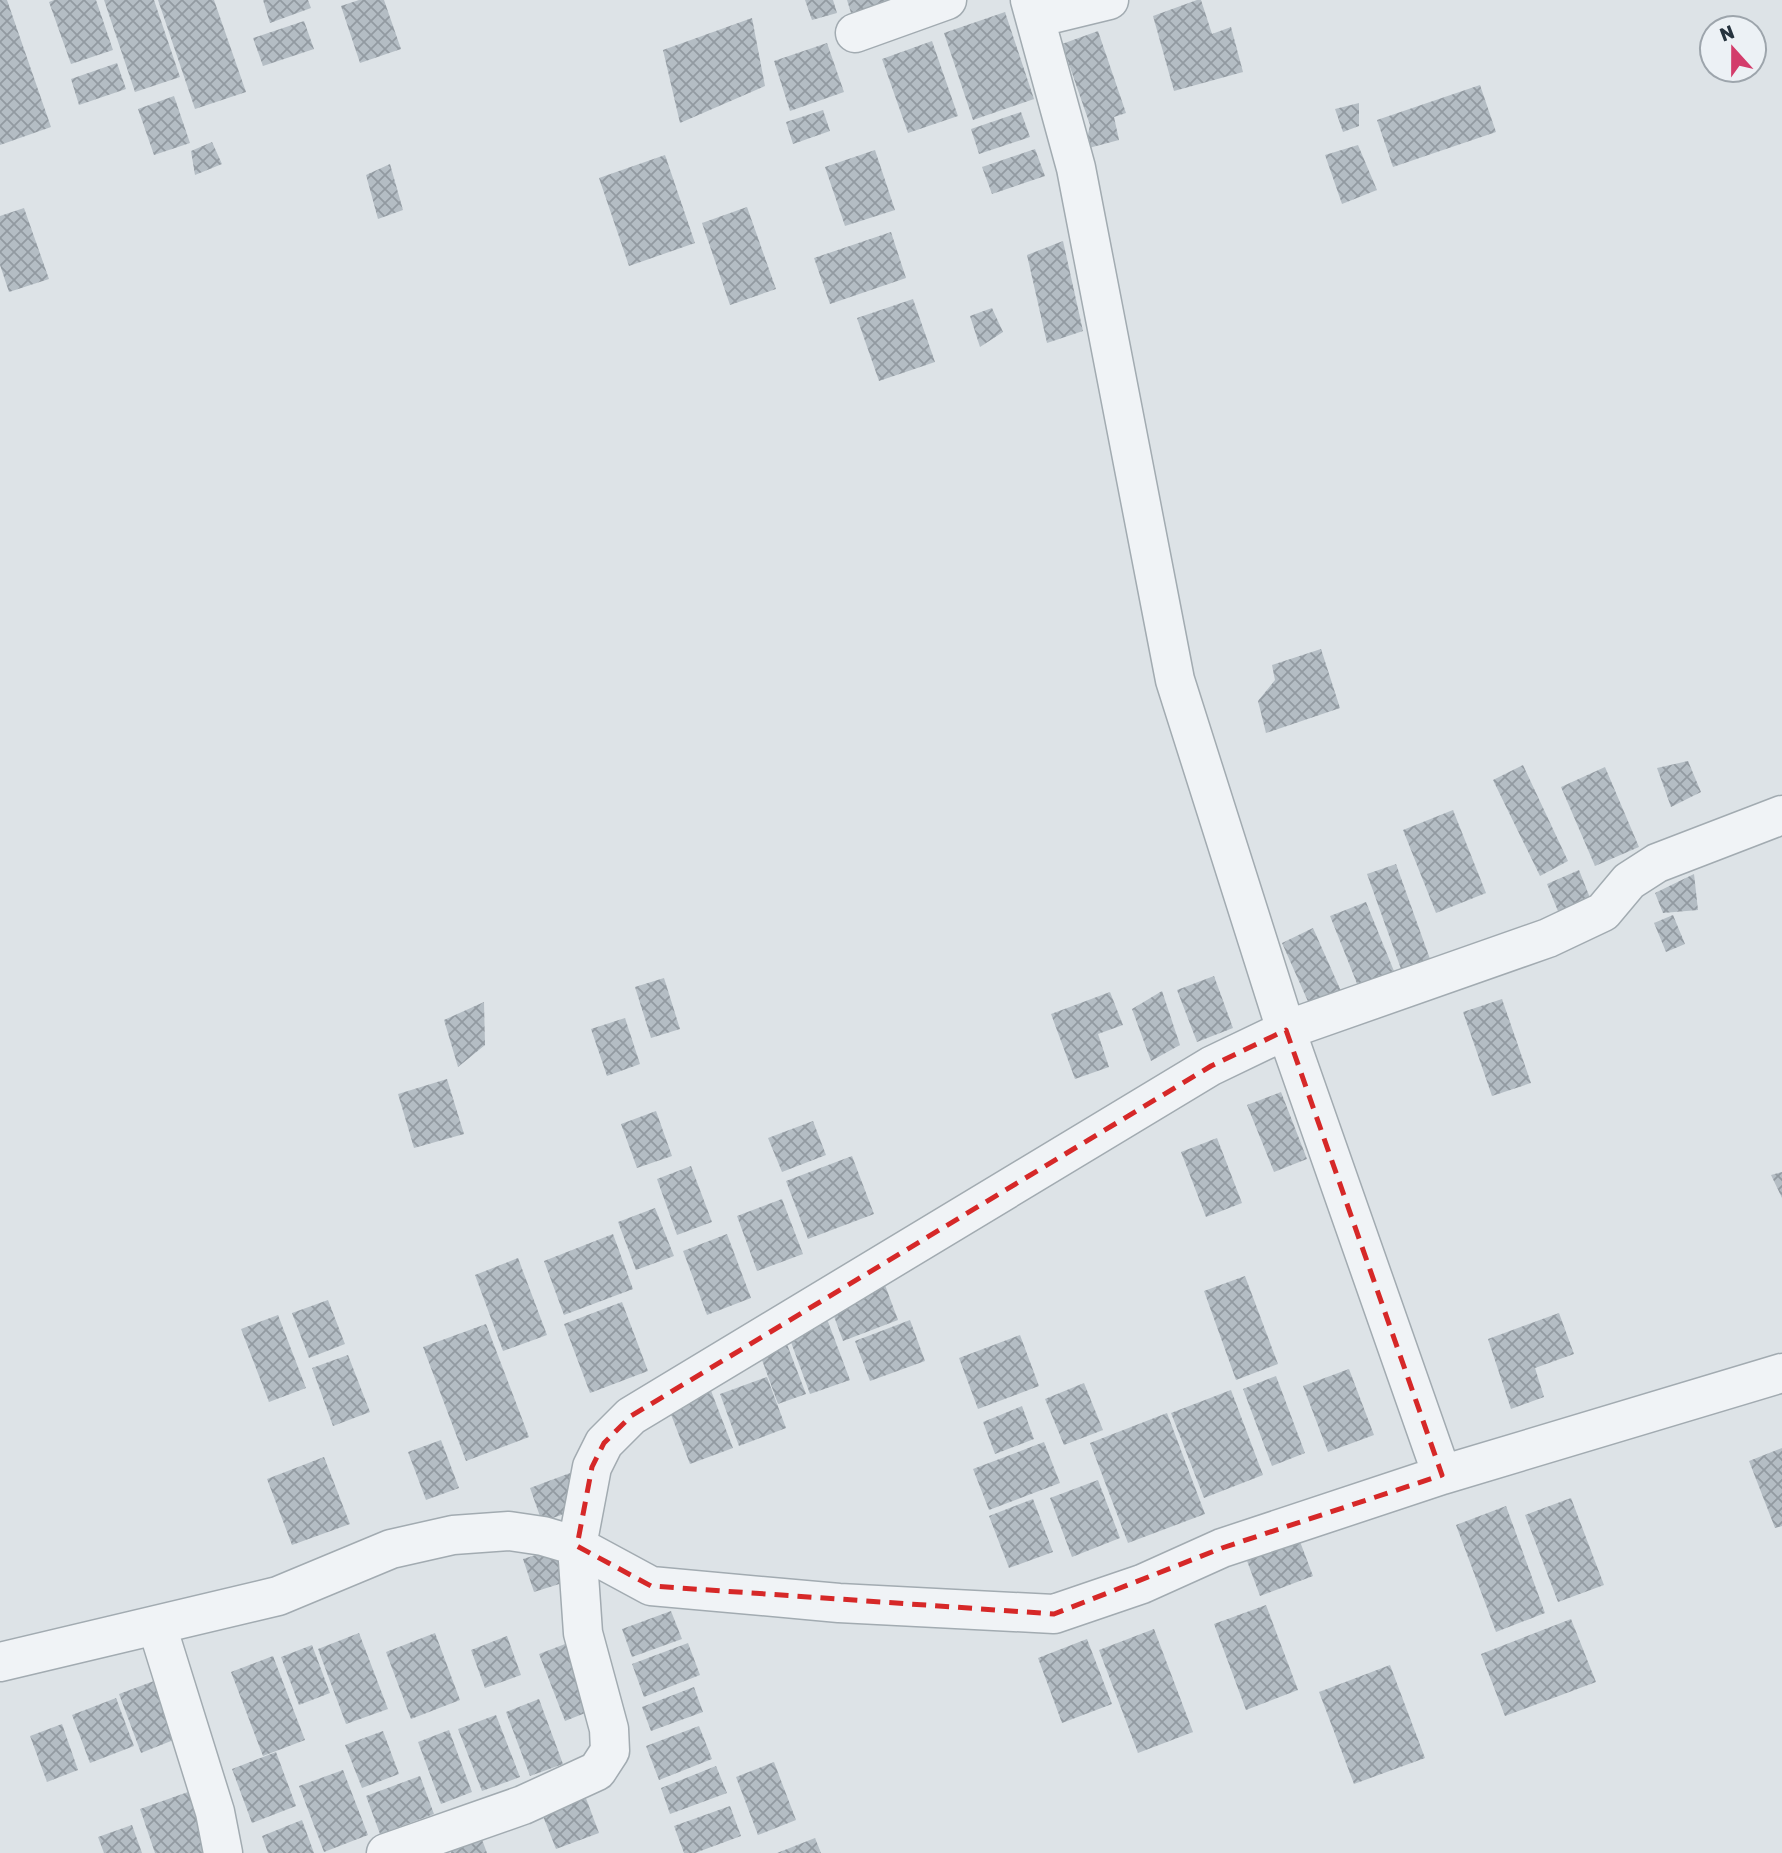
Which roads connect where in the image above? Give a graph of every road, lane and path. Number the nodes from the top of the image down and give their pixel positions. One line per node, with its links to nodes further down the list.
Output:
1 (947, 0): 4 (street)
2 (1109, 0): 3 (street)
3 (1033, 9): 6 (street)
4 (855, 33)
5 (1782, 815): 6 (street)
6 (1286, 1030): 8 (street); 9 (street)
7 (1782, 1373): 8 (street)
8 (1442, 1475): 9 (street)
9 (576, 1546): 10 (street); 13 (street)
10 (157, 1626): 11 (street); 12 (street)
11 (0, 1662)
12 (222, 1853)
13 (386, 1853)

